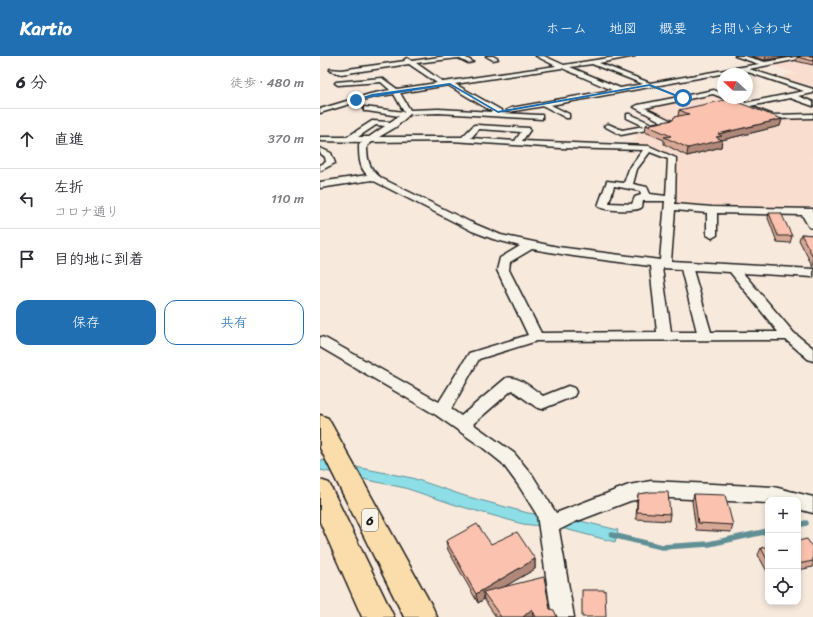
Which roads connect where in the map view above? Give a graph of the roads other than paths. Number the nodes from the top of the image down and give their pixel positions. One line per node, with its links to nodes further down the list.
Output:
1 (401, 56): 9 (street)
2 (458, 56): 9 (street); 10 (street)
3 (489, 56): 8 (street)
4 (539, 56): 13 (street)
5 (632, 56): 11 (street)
6 (738, 56): 12 (street)
7 (810, 56): 12 (street)
8 (495, 60)
9 (410, 62): 15 (street); 19 (street)
10 (470, 62)
11 (593, 62): 13 (street); 20 (street)
12 (765, 64): 14 (street)
13 (563, 66): 19 (street); 23 (street)
14 (742, 68)
15 (332, 70)
16 (753, 72): 29 (street)
17 (717, 73): 20 (street)
18 (338, 83): 24 (street)
19 (446, 84): 24 (street); 41 (street)
20 (650, 85): 22 (street); 23 (street)
21 (589, 87): 28 (street)
22 (663, 90)
23 (619, 91): 28 (street); 36 (street)
24 (396, 92): 38 (street); 42 (street)
25 (559, 92): 31 (street)
26 (670, 93): 30 (street)
27 (717, 93): 30 (street)
28 (603, 94): 31 (street)
29 (791, 96): 34 (street); 37 (street)
30 (683, 98): 36 (street)
31 (572, 99): 33 (street); 35 (street)
32 (320, 103): 38 (street)
33 (545, 104): 41 (street); 44 (street)
34 (813, 104)
35 (583, 105)
36 (650, 105): 50 (street)
37 (742, 106): 46 (street)
38 (332, 107): 40 (street)
39 (367, 109): 42 (street)
40 (320, 111)
41 (498, 112): 43 (street)
42 (407, 113): 43 (street); 48 (street)
43 (489, 114): 47 (street)
44 (566, 116)
45 (630, 116): 50 (street)
46 (813, 116)
47 (539, 117)
48 (393, 125): 53 (street); 54 (street)
49 (608, 126): 51 (street)
50 (652, 127): 51 (street)
51 (627, 132): 57 (street)
52 (320, 139): 53 (street)
53 (349, 140): 54 (street)
54 (368, 140): 55 (street); 63 (street)
55 (464, 140): 56 (street); 56 (street)
56 (518, 143): 57 (street)
57 (627, 147): 58 (street)
58 (648, 148): 65 (street); 67 (street)
59 (320, 150): 60 (street)
60 (330, 156): 61 (street); 62 (street)
61 (320, 157)
62 (320, 168)
63 (375, 177): 64 (street); 72 (street)
64 (320, 186)
65 (628, 186): 66 (street); 66 (street)
66 (646, 197): 67 (street)
67 (670, 203): 68 (street); 73 (street)
68 (712, 210): 69 (street); 71 (street)
69 (809, 212): 70 (street)
70 (813, 225)
71 (712, 235)
72 (530, 246): 73 (street); 80 (street)
73 (660, 264): 74 (street); 77 (street)
74 (686, 266): 75 (street); 78 (street)
75 (734, 270): 76 (street); 79 (street)
76 (813, 273)
77 (664, 336): 78 (street); 80 (street)
78 (705, 336): 79 (street)
79 (789, 336): 82 (street)
80 (536, 337): 84 (street)
81 (320, 341): 84 (street)
82 (811, 353)
83 (568, 392): 86 (street)
84 (442, 411): 86 (street)
85 (320, 424): 93 (highway, 6)
86 (462, 424): 91 (street)
87 (320, 491): 92 (highway)
88 (779, 497): 91 (street)
89 (801, 502): 90 (street)
90 (813, 504)
91 (548, 526): 94 (street)
92 (378, 617)
93 (421, 617)
94 (564, 617)

